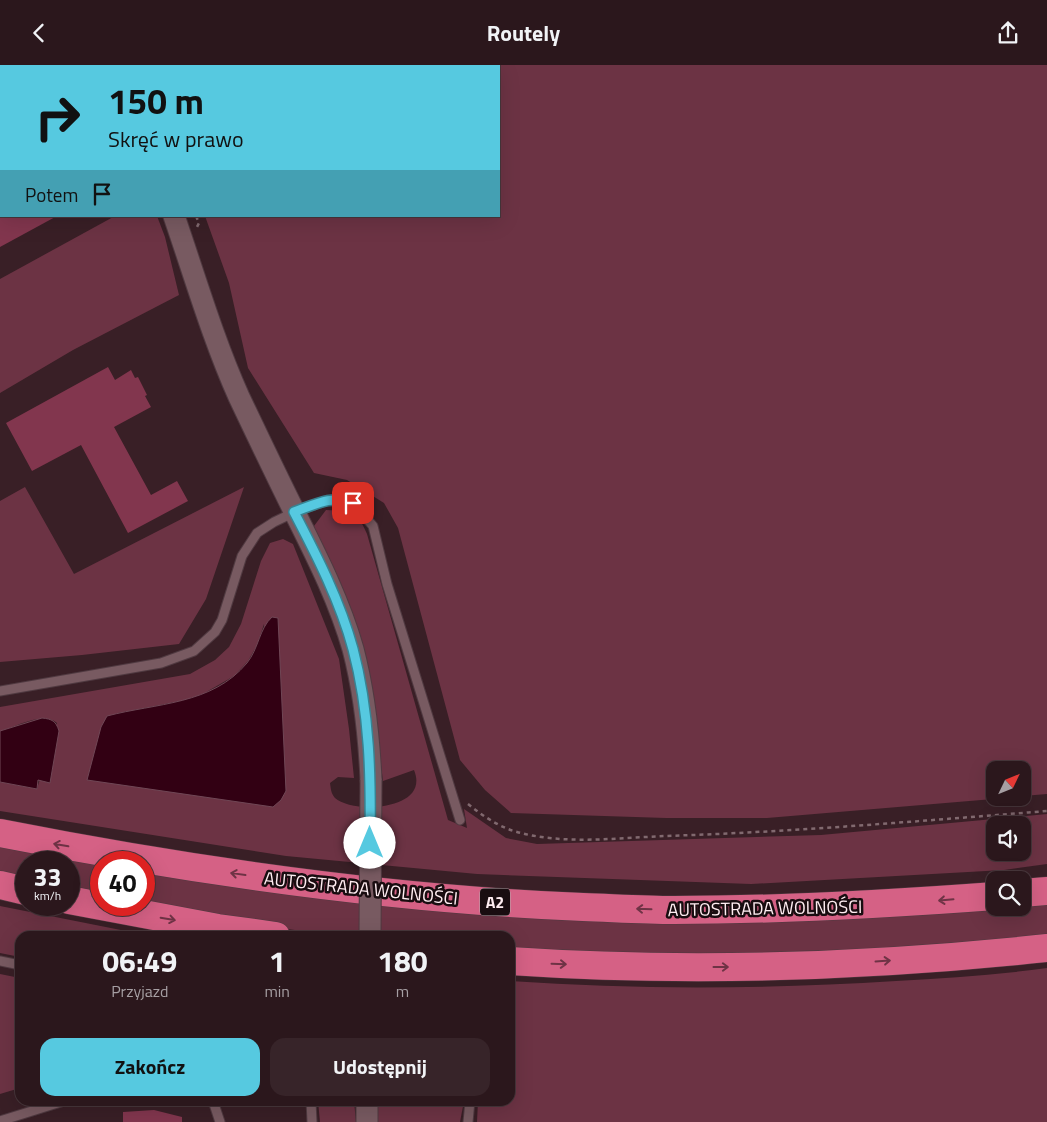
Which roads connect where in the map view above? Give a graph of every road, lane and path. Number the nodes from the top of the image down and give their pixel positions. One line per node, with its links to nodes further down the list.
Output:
1 (174, 217): 2 (street)
2 (294, 512): 3 (lane); 4 (lane); 15 (street, bridge)
3 (0, 691)
4 (453, 793): 5 (path); 6 (lane)
5 (1047, 811)
6 (460, 820)
7 (0, 833): 12 (highway, AUTOSTRADA WOLNOŚCI / A2, one-way to 7)
8 (0, 885): 9 (highway)
9 (15, 888)
10 (1047, 891): 11 (highway)
11 (1031, 892)
12 (986, 897)
13 (80, 902): 14 (highway, one-way to 14)
14 (240, 931)
15 (370, 931)
16 (1047, 947): 18 (highway, one-way to 16)
17 (0, 961): 19 (lane)
18 (515, 961)
19 (15, 964)
20 (48, 1106): 25 (lane)
21 (214, 1106): 26 (lane)
22 (311, 1106): 27 (lane)
23 (367, 1106): 28 (street)
24 (470, 1106): 29 (lane)
25 (0, 1121)
26 (220, 1122)
27 (312, 1122)
28 (367, 1122)
29 (468, 1122)

